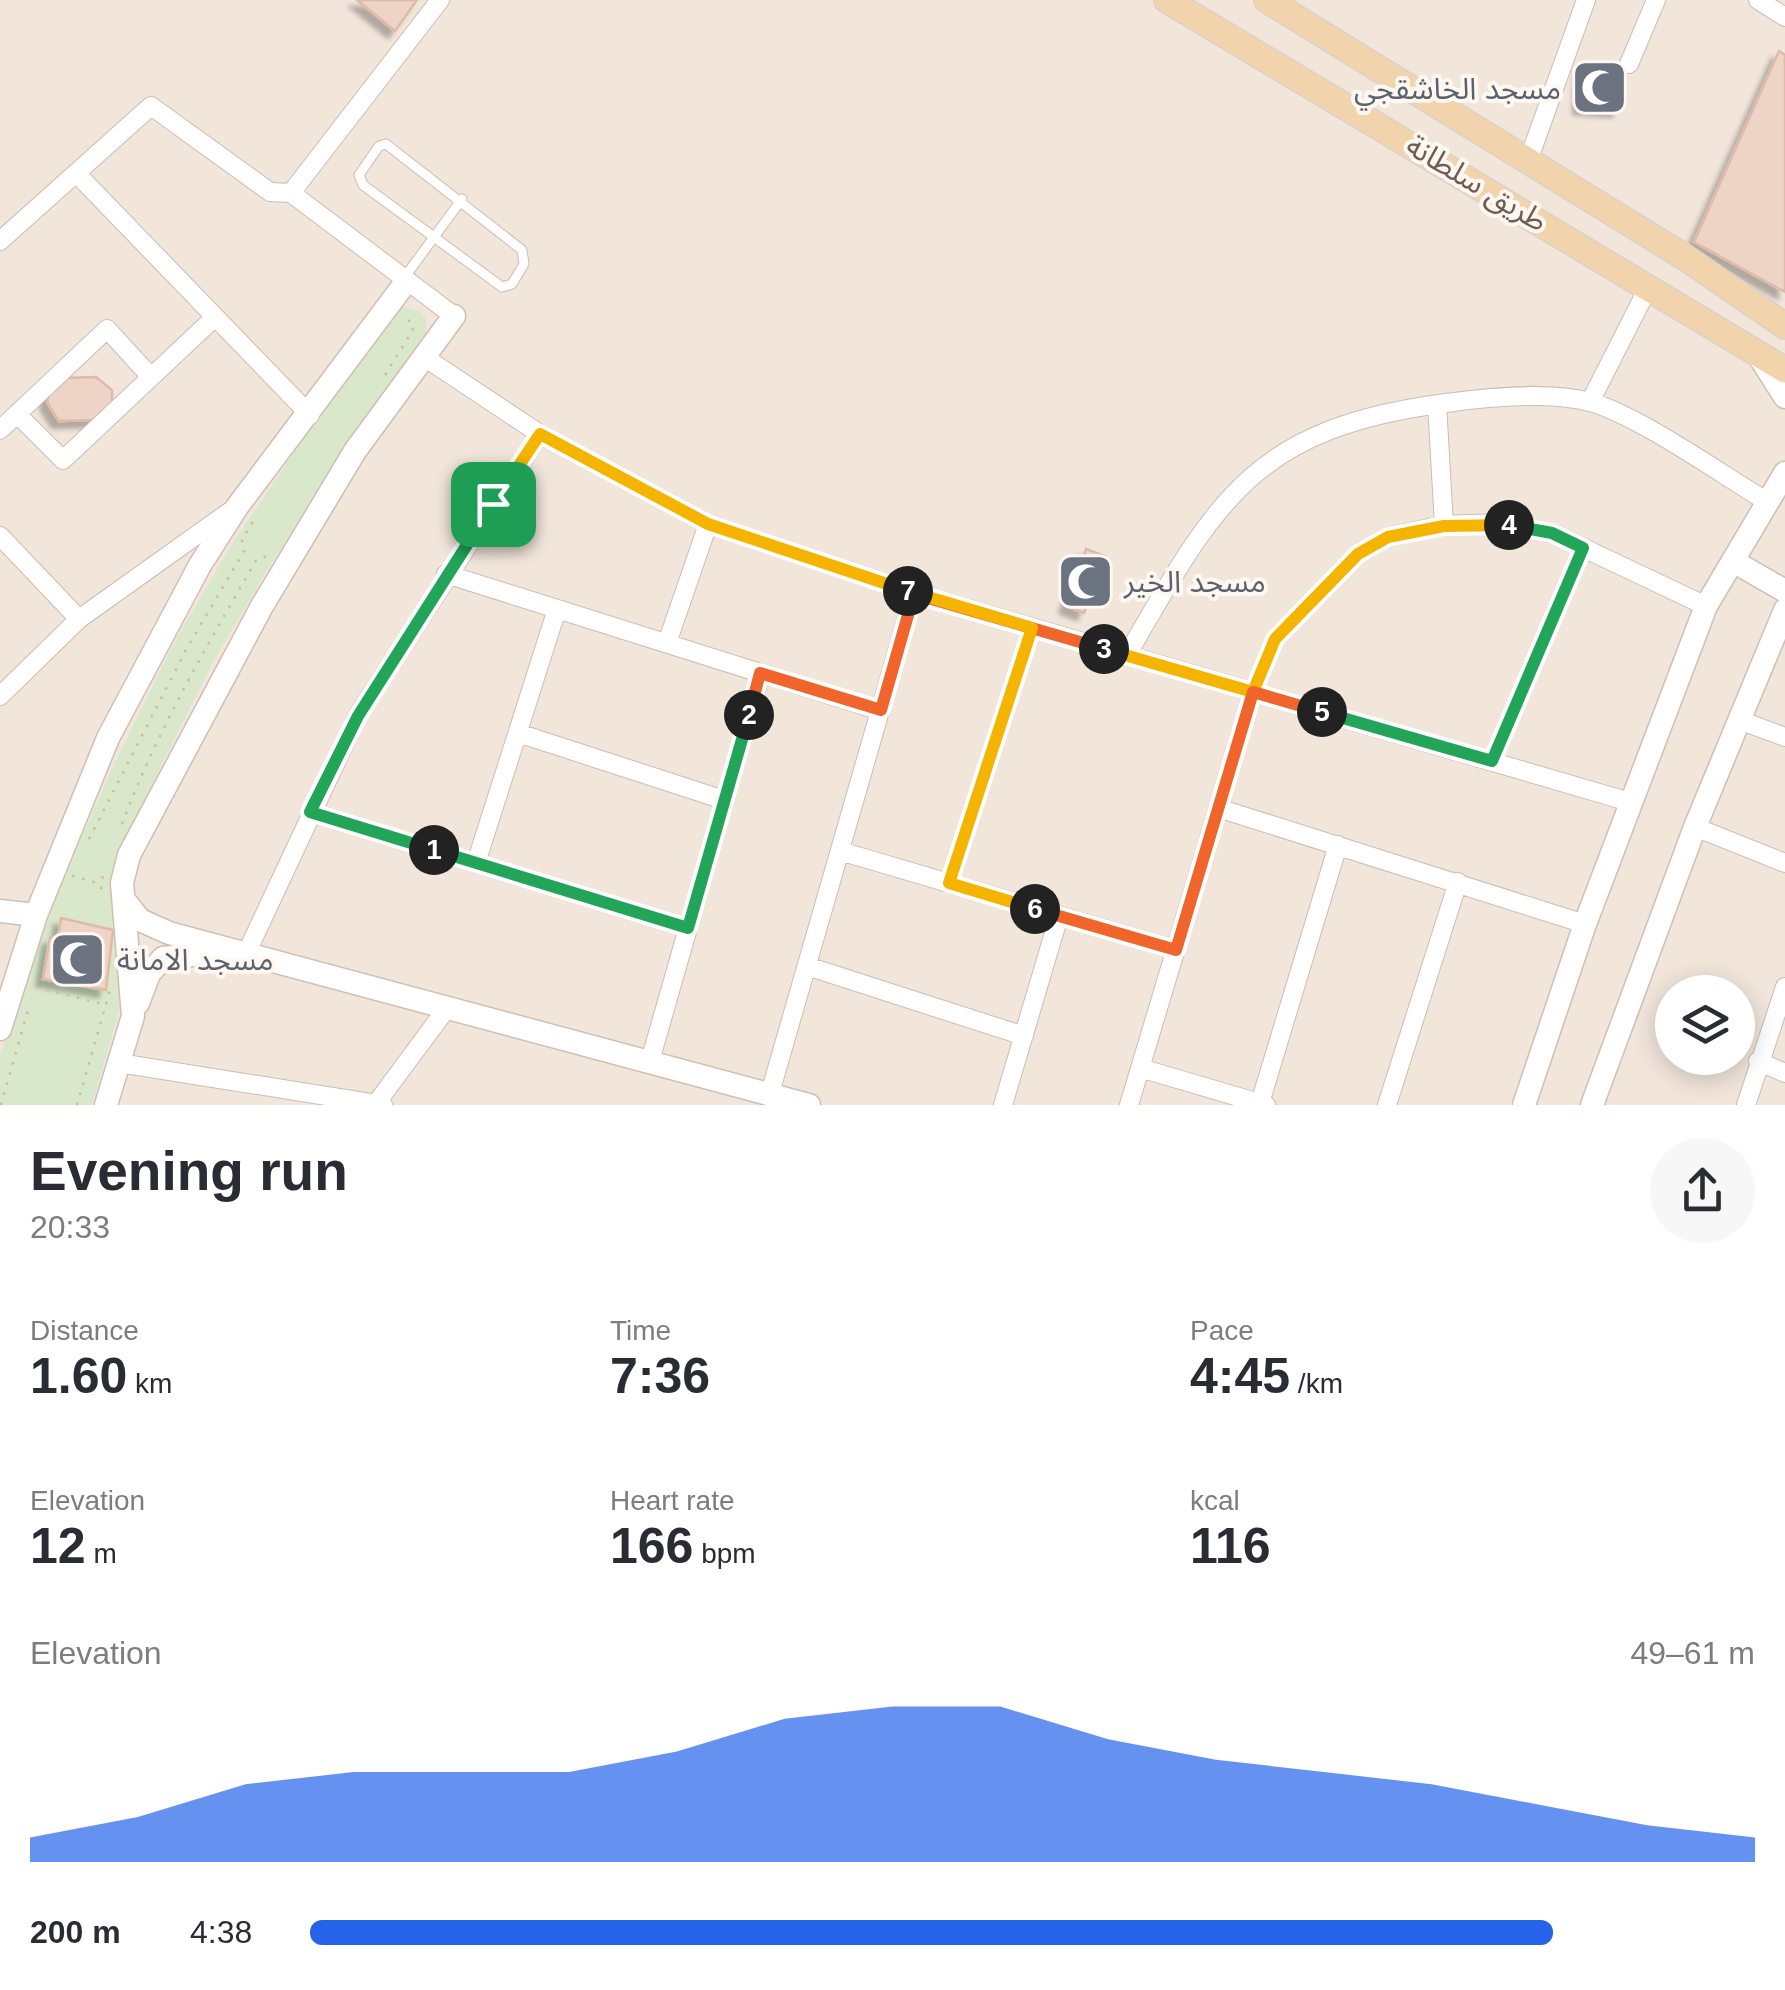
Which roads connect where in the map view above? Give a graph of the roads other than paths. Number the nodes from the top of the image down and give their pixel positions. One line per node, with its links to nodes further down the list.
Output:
1 (440, 0): 11 (street)
2 (1167, 0): 16 (main road, طريق سلطانة)
3 (1268, 0): 9 (main road, طريق سلطانة)
4 (1586, 0): 9 (street)
5 (1656, 0): 8 (street)
6 (1758, 0): 7 (street)
7 (1785, 16)
8 (1630, 64)
9 (1528, 160): 19 (main road, طريق سلطانة)
10 (76, 173): 11 (street); 14 (street); 18 (street)
11 (292, 193): 15 (street)
12 (462, 200): 13 (lane); 13 (lane); 13 (lane)
13 (433, 238): 15 (lane)
14 (0, 241)
15 (404, 281): 17 (street); 28 (main road)
16 (1650, 286): 20 (main road, طريق سلطانة); 25 (street)
17 (454, 316): 21 (main road)
18 (214, 318): 23 (street); 28 (street)
19 (1785, 326)
20 (1757, 353): 22 (main road, طريق سلطانة); 24 (main road)
21 (424, 357): 30 (street); 68 (main road)
22 (1785, 370)
23 (152, 377): 27 (street); 27 (street)
24 (1785, 397)
25 (1590, 402): 26 (street); 32 (street)
26 (1436, 404): 35 (street); 48 (street)
27 (17, 414): 29 (street)
28 (310, 415): 33 (main road)
29 (0, 430)
30 (540, 434): 34 (street); 39 (street)
31 (1783, 471): 32 (main road)
32 (1768, 502): 38 (main road)
33 (237, 507): 45 (street); 70 (main road)
34 (708, 524): 41 (street); 47 (street)
35 (1444, 526): 37 (street); 50 (street)
36 (0, 536): 45 (street)
37 (1583, 548): 42 (street); 56 (street)
38 (1733, 561): 40 (main road); 42 (main road)
39 (446, 574): 43 (street); 60 (street)
40 (1785, 592)
41 (914, 594): 46 (street); 52 (street)
42 (1706, 606): 58 (main road)
43 (557, 609): 47 (street); 54 (street)
44 (1785, 610): 53 (main road)
45 (80, 619): 51 (street)
46 (1032, 628): 48 (street); 67 (street)
47 (666, 644): 49 (street)
48 (1127, 656): 50 (street)
49 (760, 673): 52 (street); 57 (street)
50 (1253, 692): 56 (street); 59 (street)
51 (0, 696)
52 (881, 710): 63 (street)
53 (1738, 720): 55 (street); 61 (main road)
54 (518, 734): 57 (street); 64 (street)
55 (1785, 736)
56 (1492, 761): 58 (street)
57 (724, 800): 73 (street)
58 (1630, 802): 72 (main road)
59 (1218, 808): 62 (street); 74 (street)
60 (310, 812): 64 (street); 75 (street)
61 (1696, 827): 65 (street); 97 (main road)
62 (1338, 845): 66 (street); 90 (street)
63 (840, 851): 67 (street); 76 (street)
64 (476, 863): 73 (street)
65 (1785, 863)
66 (1458, 882): 72 (street); 95 (street)
67 (949, 883): 71 (street)
68 (125, 901): 75 (main road); 79 (main road)
69 (0, 911): 70 (main road)
70 (36, 915): 80 (main road)
71 (1059, 916): 74 (street); 81 (street)
72 (1585, 924): 96 (main road)
73 (688, 928): 82 (street)
74 (1176, 950): 85 (street)
75 (246, 954): 78 (main road); 79 (main road)
76 (807, 966): 81 (street); 87 (street)
77 (1785, 987): 83 (street)
78 (447, 1008): 82 (main road); 89 (street)
79 (133, 1016): 84 (main road)
80 (0, 1029)
81 (1024, 1036): 93 (street)
82 (650, 1061): 88 (main road)
83 (1758, 1061): 86 (street); 98 (street)
84 (119, 1063): 89 (street); 91 (main road)
85 (1140, 1068): 90 (street); 94 (street)
86 (1785, 1072)
87 (770, 1093): 88 (main road); 92 (main road)
88 (744, 1095)
89 (378, 1104)
90 (1263, 1104)
91 (106, 1105)
92 (809, 1105)
93 (1004, 1105)
94 (1129, 1105)
95 (1387, 1105)
96 (1524, 1105)
97 (1592, 1105)
98 (1746, 1105)

